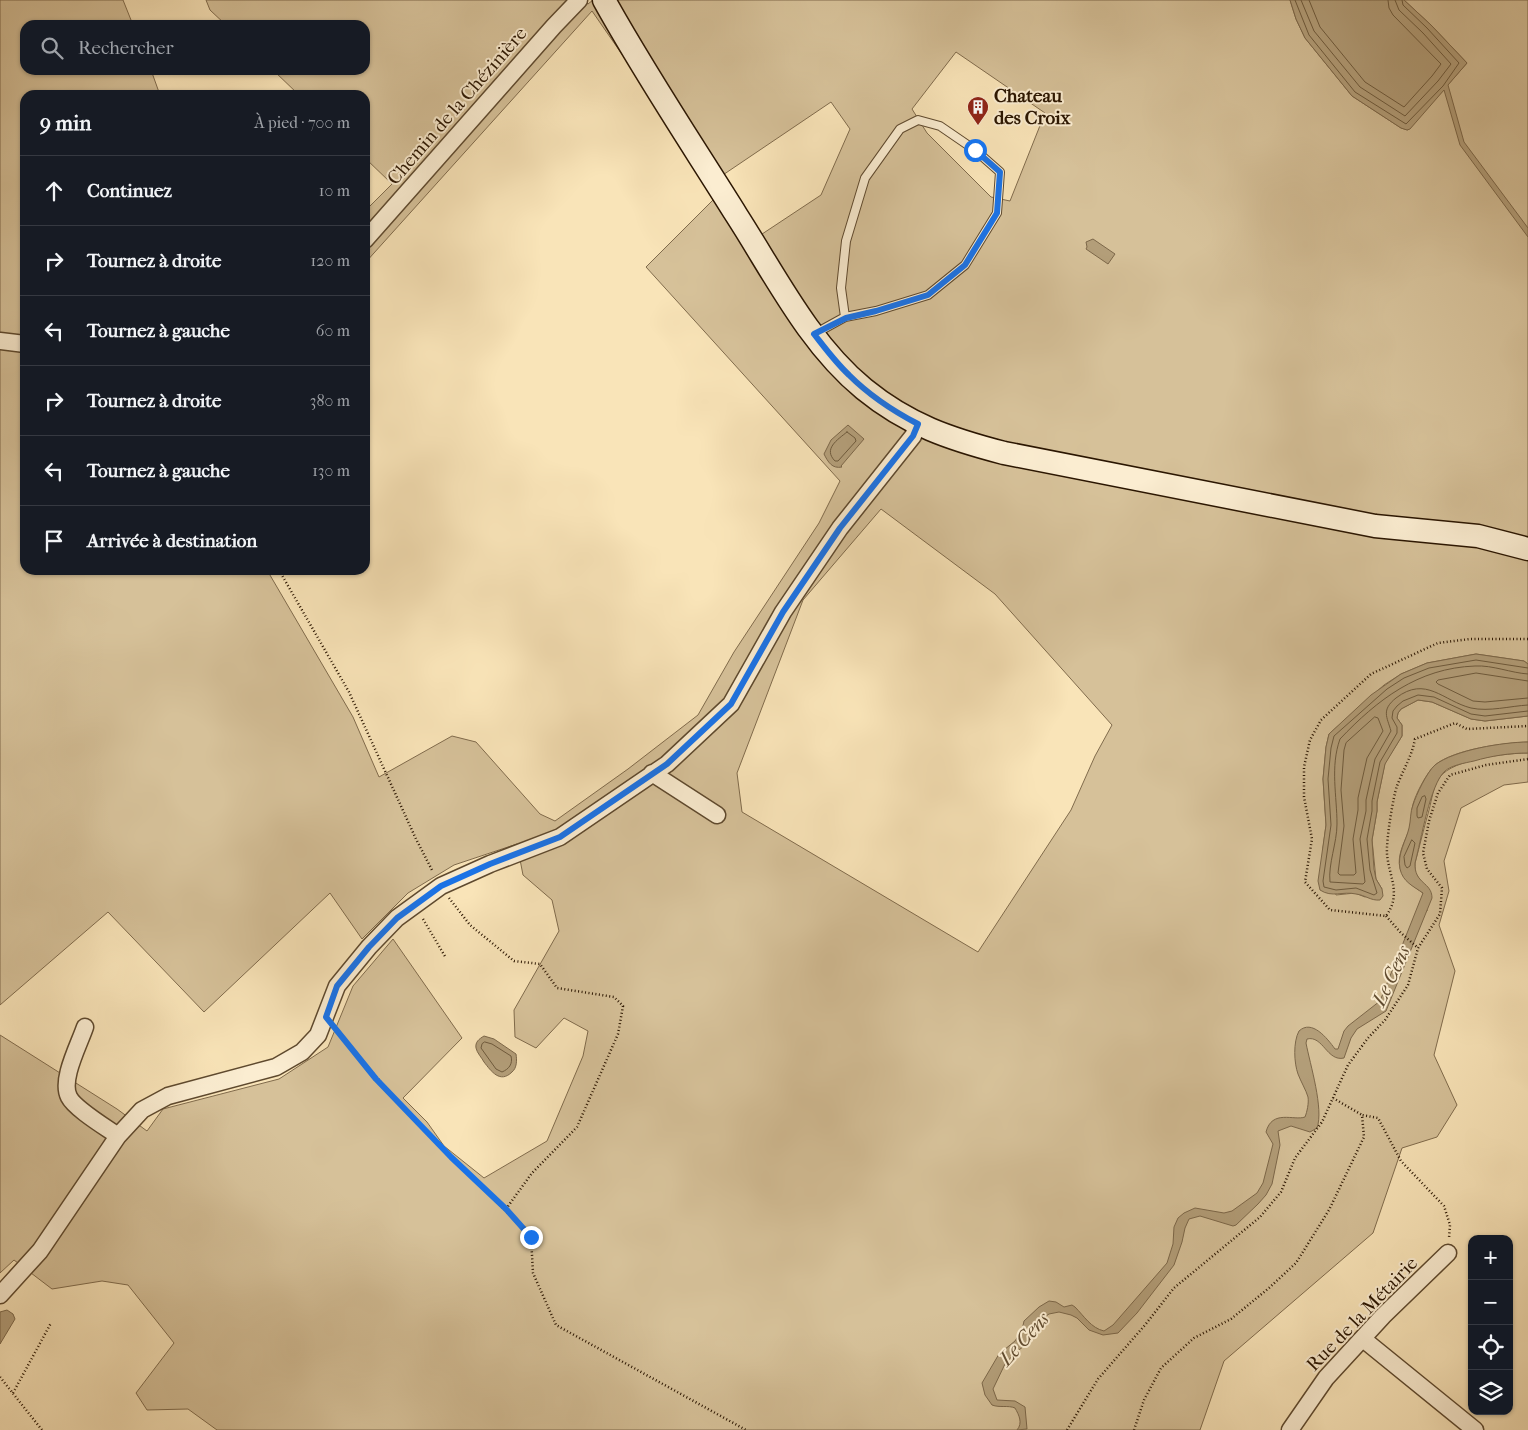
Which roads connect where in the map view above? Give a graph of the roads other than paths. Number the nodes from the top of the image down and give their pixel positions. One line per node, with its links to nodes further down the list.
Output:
1 (579, 0): 3 (street, Chemin de la Chézinière)
2 (604, 0): 5 (street)
3 (370, 234)
4 (846, 318): 4 (lane); 5 (lane)
5 (814, 334): 8 (street)
6 (0, 341): 7 (street)
7 (20, 343)
8 (918, 424): 9 (street); 10 (street)
9 (1528, 549)
10 (652, 773): 11 (street); 13 (street)
11 (718, 815)
12 (85, 1027): 13 (street)
13 (118, 1136): 15 (street)
14 (1448, 1254): 16 (street, Rue de la Métairie)
15 (0, 1295)
16 (1363, 1339): 17 (street, Rue de la Métairie); 18 (street)
17 (1290, 1430)
18 (1475, 1430)

